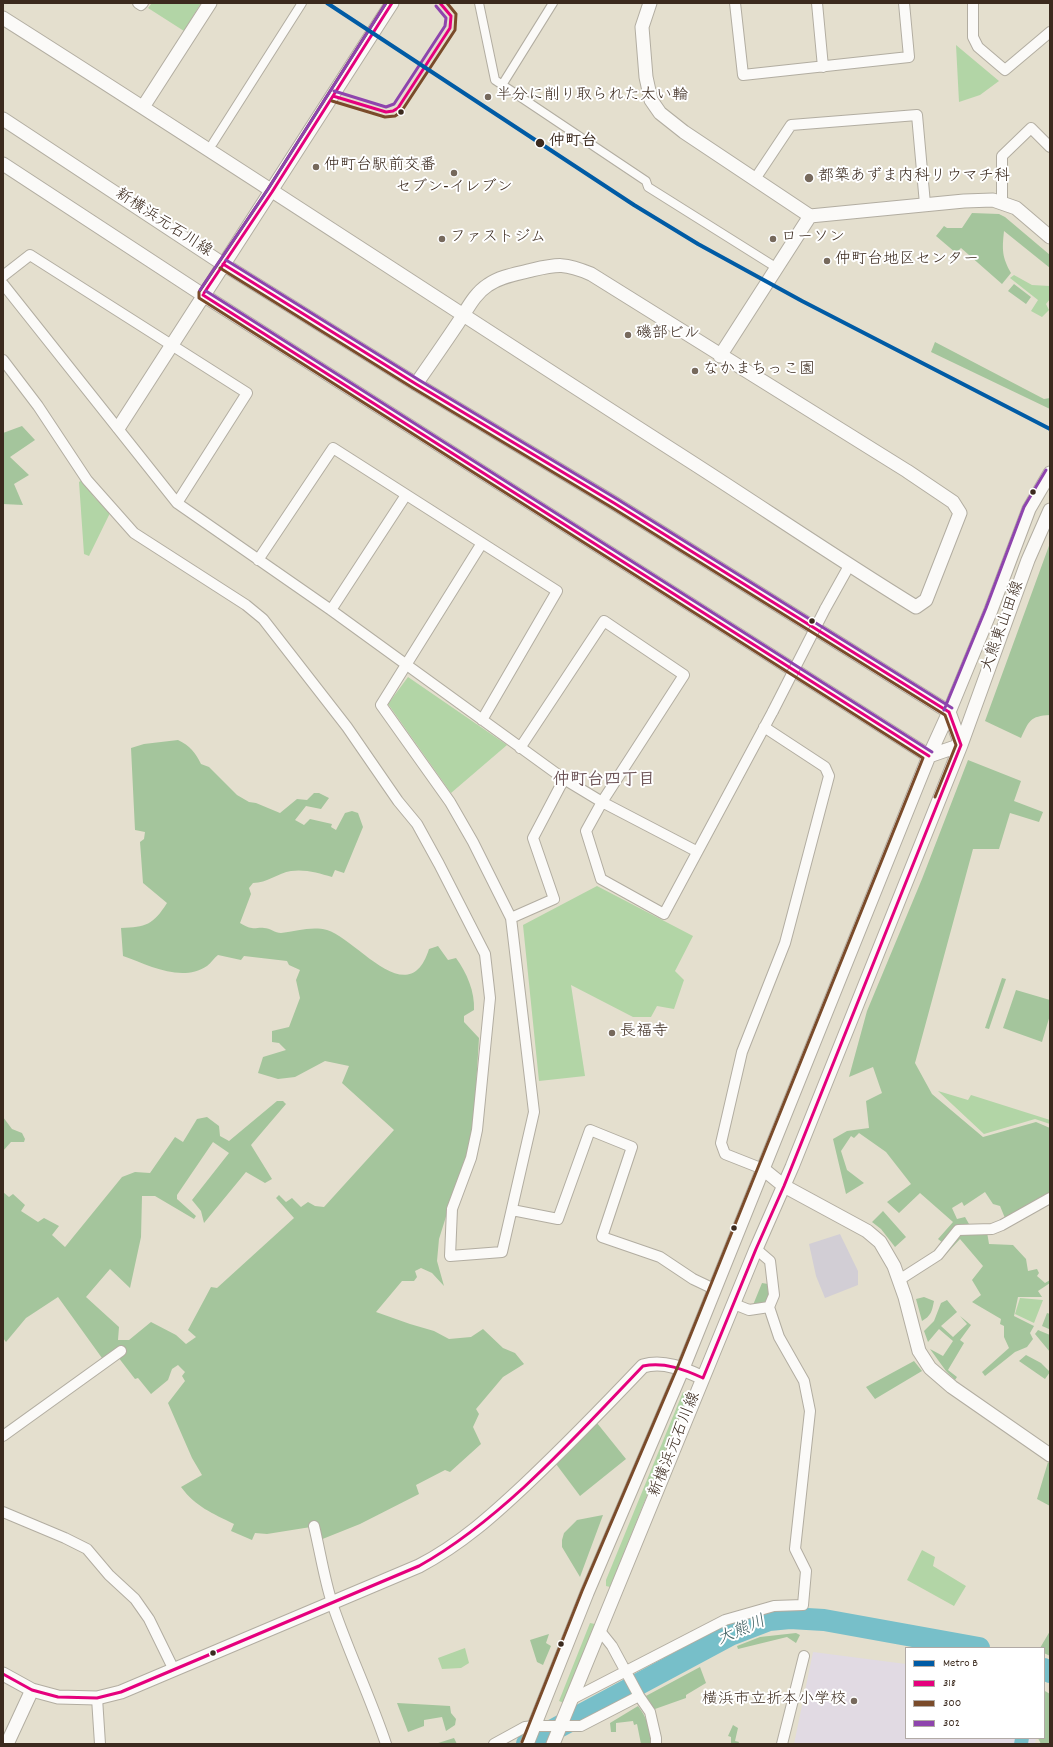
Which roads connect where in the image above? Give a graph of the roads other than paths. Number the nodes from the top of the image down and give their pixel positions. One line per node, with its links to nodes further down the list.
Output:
1 (138, 3): 2 (street)
2 (143, 3)
3 (210, 3): 17 (street)
4 (302, 3): 19 (street)
5 (392, 3): 23 (street)
6 (479, 3): 16 (street)
7 (553, 3): 16 (street)
8 (650, 3): 22 (street)
9 (735, 3): 15 (street)
10 (817, 3): 15 (street)
11 (904, 3): 15 (street)
12 (973, 3): 14 (street)
13 (3, 18): 17 (street)
14 (1050, 32)
15 (823, 67)
16 (502, 85): 29 (street)
17 (143, 107): 23 (street)
18 (3, 119): 28 (street, 新横浜元石川線)
19 (212, 143)
20 (1050, 147): 24 (street)
21 (3, 164): 32 (street)
22 (755, 179): 25 (street); 26 (street)
23 (272, 192): 28 (street); 33 (street)
24 (1002, 202): 25 (street); 27 (street)
25 (925, 204): 26 (street)
26 (810, 216): 29 (street)
27 (1050, 238)
28 (223, 264): 32 (street); 37 (street, 新横浜元石川線)
29 (777, 268): 35 (street)
30 (3, 276): 34 (street)
31 (3, 284): 38 (street)
32 (203, 296): 34 (street); 53 (street)
33 (464, 315): 35 (street); 37 (street); 45 (street)
34 (172, 345): 38 (street); 41 (street)
35 (720, 356): 45 (street)
36 (3, 360): 61 (street)
37 (416, 384): 48 (street, 新横浜元石川線)
38 (119, 427): 41 (street)
39 (1050, 473): 48 (street, 大熊東山田線)
40 (406, 495): 43 (street); 44 (street); 46 (street)
41 (177, 503): 44 (street)
42 (1050, 510): 51 (street, 大熊東山田線)
43 (482, 543): 47 (street); 49 (street)
44 (258, 560): 46 (street)
45 (849, 566): 50 (street, bridge)
46 (331, 610): 47 (street)
47 (406, 666): 49 (street); 57 (street)
48 (949, 712): 51 (street); 53 (street, 大熊東山田線)
49 (482, 720): 52 (street)
50 (764, 727): 56 (street); 58 (street)
51 (961, 745): 53 (street); 59 (street, 新横浜元石川線)
52 (520, 748): 54 (street); 55 (street)
53 (929, 756): 58 (street, 新横浜元石川線)
54 (564, 779): 55 (street); 57 (street)
55 (602, 802): 56 (street); 56 (street)
56 (696, 851)
57 (511, 918): 61 (street)
58 (763, 1169): 59 (street); 64 (street, 新横浜元石川線)
59 (784, 1186): 62 (street, 新横浜元石川線); 63 (street)
60 (1049, 1200): 63 (street)
61 (512, 1210): 64 (street)
62 (756, 1249): 65 (street, 新横浜元石川線); 66 (street)
63 (899, 1280): 71 (street)
64 (714, 1289): 68 (street, 新横浜元石川線)
65 (734, 1304): 66 (street); 69 (street, 新横浜元石川線)
66 (769, 1307): 78 (street)
67 (121, 1350): 70 (street)
68 (683, 1368): 69 (street); 74 (street); 84 (street, 新横浜元石川線)
69 (703, 1378): 75 (street, 新横浜元石川線)
70 (3, 1436)
71 (1050, 1455)
72 (3, 1512): 77 (street)
73 (314, 1526): 74 (street)
74 (332, 1603): 77 (street); 88 (street)
75 (600, 1631): 78 (street); 83 (street, 新横浜元石川線)
76 (804, 1656): 93 (street)
77 (174, 1670): 82 (street)
78 (625, 1672): 81 (street); 83 (street)
79 (3, 1674): 80 (street)
80 (32, 1690): 82 (street); 86 (street)
81 (638, 1696): 85 (street); 92 (street)
82 (97, 1698): 87 (street)
83 (572, 1699): 85 (street, 新横浜元石川線)
84 (534, 1726): 85 (street); 89 (street); 90 (street, 新横浜元石川線)
85 (561, 1727): 91 (street, 新横浜元石川線)
86 (7, 1744)
87 (100, 1744)
88 (386, 1744)
89 (494, 1744)
90 (528, 1744)
91 (554, 1744)
92 (656, 1744)
93 (782, 1744)

